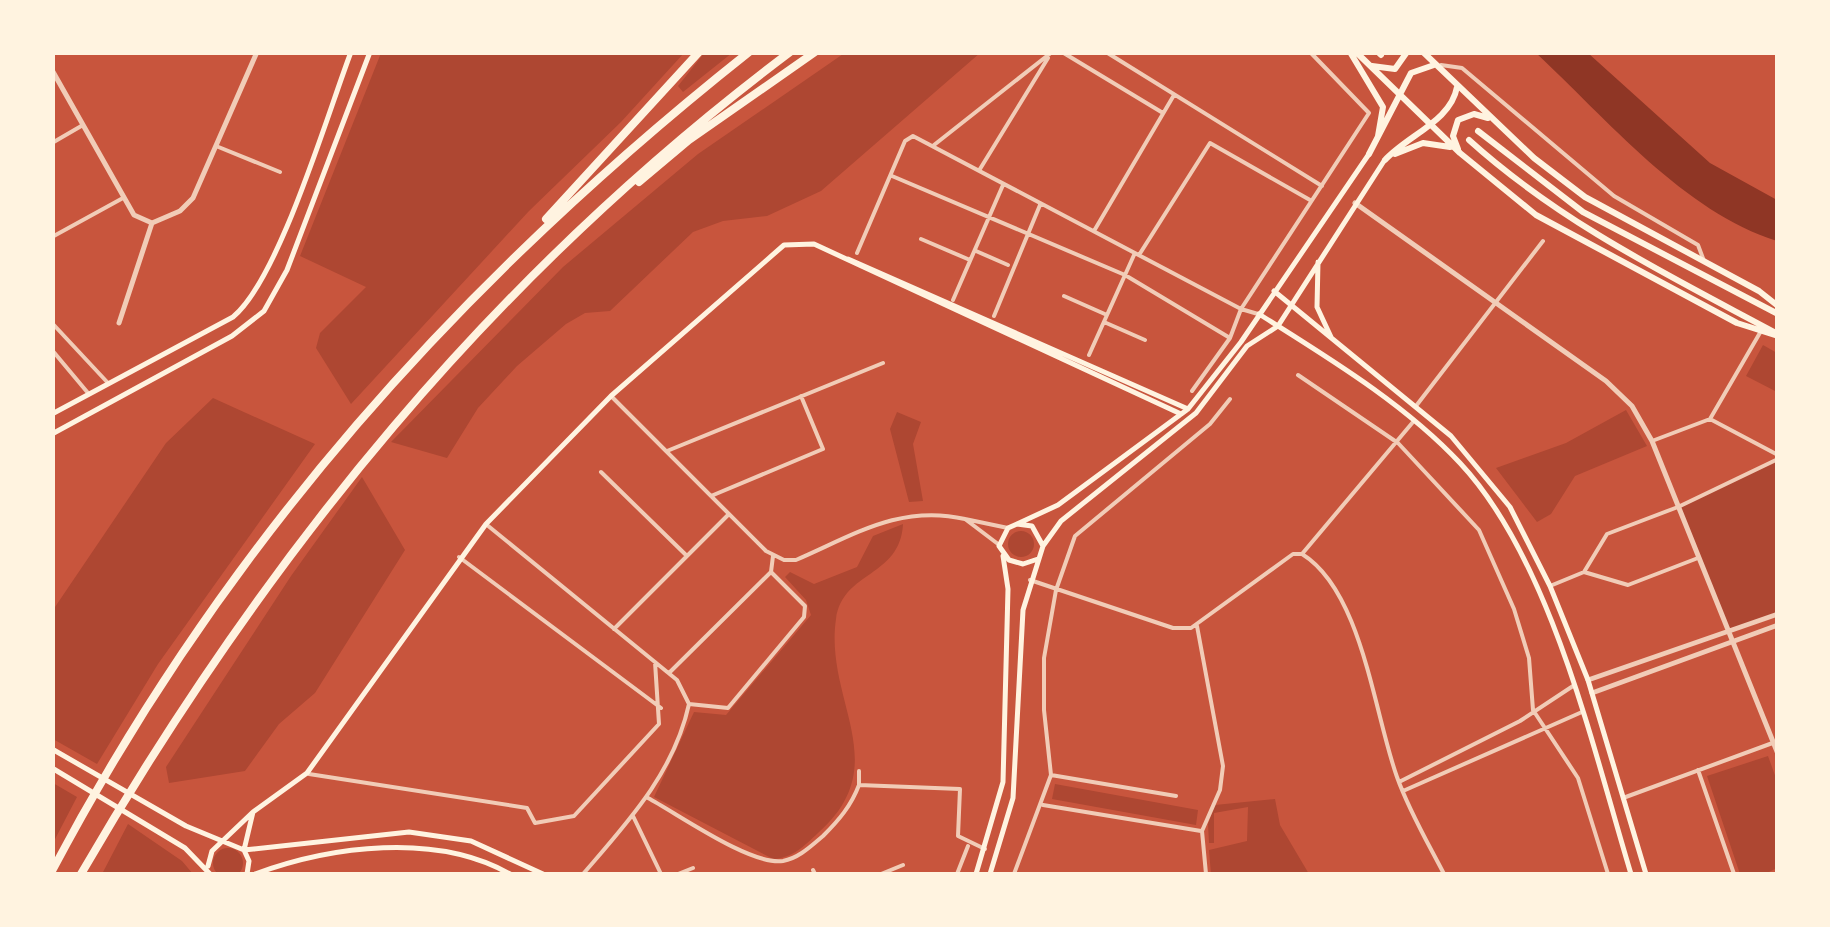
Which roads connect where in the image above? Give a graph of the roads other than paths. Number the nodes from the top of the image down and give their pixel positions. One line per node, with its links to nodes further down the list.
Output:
1 (257, 52): 29 (street)
2 (351, 52): 85 (main road)
3 (370, 52): 97 (main road)
4 (698, 52): 51 (highway)
5 (749, 52): 51 (highway)
6 (790, 52): 50 (highway)
7 (816, 52): 50 (highway)
8 (1062, 52): 22 (street)
9 (1106, 52): 20 (street)
10 (1310, 52): 38 (street)
11 (1353, 52): 15 (highway); 32 (highway)
12 (1407, 52): 15 (highway)
13 (1423, 52): 16 (highway)
14 (1051, 53): 30 (street); 34 (street)
15 (1366, 63): 21 (highway)
16 (1435, 64): 18 (street); 19 (highway); 21 (highway)
17 (52, 70): 25 (street)
18 (1466, 71): 19 (street); 58 (street)
19 (1457, 86): 23 (highway); 24 (highway)
20 (1174, 95): 22 (street); 38 (street)
21 (1399, 97): 24 (highway); 32 (highway)
22 (1163, 113): 45 (street)
23 (1493, 121): 31 (highway); 58 (highway)
24 (1427, 123): 31 (highway); 33 (highway)
25 (83, 125): 28 (street); 39 (street)
26 (1478, 130): 69 (highway)
27 (1469, 140): 77 (highway)
28 (52, 142)
29 (216, 146): 35 (street); 44 (street)
30 (933, 146): 34 (street); 36 (street)
31 (1457, 150): 33 (highway); 76 (highway)
32 (1369, 154): 61 (main road)
33 (1385, 160): 42 (main road)
34 (979, 170): 37 (street)
35 (280, 172)
36 (890, 176): 43 (street); 53 (street)
37 (1003, 183): 41 (street); 43 (street)
38 (1322, 186): 40 (street)
39 (124, 198): 44 (street); 47 (street)
40 (1312, 201): 54 (street); 67 (street)
41 (1041, 203): 45 (street); 46 (street)
42 (1355, 203): 56 (main road); 64 (street)
43 (988, 218): 46 (street); 52 (street)
44 (152, 223): 74 (street)
45 (1094, 232): 54 (street)
46 (1028, 234): 60 (street); 71 (street)
47 (52, 237)
48 (921, 239): 57 (street)
49 (1543, 241): 64 (street)
50 (564, 246): 166 (highway)
51 (517, 250): 164 (highway)
52 (974, 250): 57 (street); 59 (street)
53 (857, 253)
54 (1137, 254): 60 (street); 67 (street)
55 (845, 258): 88 (main road); 92 (main road); 94 (main road)
56 (1318, 258): 65 (main road); 80 (main road)
57 (970, 260): 63 (street)
58 (1704, 261): 66 (highway)
59 (1008, 265)
60 (1125, 276): 70 (street); 78 (street)
61 (1274, 291): 65 (main road); 68 (main road)
62 (1064, 296): 70 (street)
63 (954, 300)
64 (1496, 302): 91 (street); 98 (street)
65 (1293, 303): 75 (main road); 80 (main road)
66 (1778, 306)
67 (1242, 309): 68 (street); 78 (street)
68 (1259, 314): 75 (main road); 92 (main road)
69 (1778, 314)
70 (1107, 315): 72 (street)
71 (994, 316)
72 (1104, 322): 79 (street); 82 (street)
73 (52, 323): 85 (street)
74 (119, 323)
75 (1278, 326): 96 (main road); 110 (main road)
76 (1761, 331): 77 (highway); 95 (street)
77 (1778, 335)
78 (1230, 338): 86 (street)
79 (1145, 340)
80 (1332, 340): 91 (main road)
81 (52, 350): 87 (street)
82 (1089, 355)
83 (884, 363): 89 (street)
84 (1298, 375): 99 (street)
85 (108, 383): 87 (main road)
86 (1192, 391)
87 (89, 394): 93 (main road)
88 (611, 396): 100 (street); 107 (main road)
89 (801, 396): 100 (street); 103 (street)
90 (1230, 398): 122 (street)
91 (1416, 406): 121 (main road)
92 (1188, 409): 94 (main road)
93 (52, 414)
94 (1181, 414): 108 (main road)
95 (1710, 419): 98 (street); 101 (street)
96 (1414, 422): 99 (street); 132 (main road)
97 (52, 434)
98 (1652, 441): 104 (street)
99 (1398, 443): 112 (street); 137 (street)
100 (667, 452): 103 (street)
101 (1778, 457): 104 (street)
102 (601, 472): 114 (street)
103 (711, 496): 105 (street)
104 (1678, 508): 116 (street); 119 (street)
105 (729, 514): 114 (street); 115 (street)
106 (965, 519): 109 (street); 111 (street); 115 (street)
107 (486, 524): 113 (main road); 126 (street)
108 (1017, 524): 109 (main road); 110 (main road)
109 (1008, 528): 111 (main road)
110 (1043, 546): 117 (main road)
111 (1001, 549): 117 (main road); 160 (main road)
112 (1302, 554): 124 (street); 148 (street)
113 (459, 556): 136 (street); 146 (main road)
114 (686, 556): 126 (street)
115 (773, 556): 118 (street)
116 (1698, 558): 119 (street); 127 (street)
117 (1038, 559): 120 (main road)
118 (771, 572): 130 (street); 134 (street)
119 (1584, 572): 121 (street)
120 (1030, 580): 122 (street); 177 (main road)
121 (1550, 586): 131 (main road)
122 (1056, 590): 124 (street); 147 (street)
123 (1778, 614): 127 (street)
124 (1196, 624): 157 (street)
125 (1778, 625): 128 (street)
126 (614, 629): 129 (street)
127 (1727, 629): 128 (street); 131 (street)
128 (1732, 640): 133 (street); 140 (street)
129 (656, 662): 130 (street); 136 (street)
130 (668, 673): 134 (street)
131 (1588, 680): 132 (main road); 133 (main road)
132 (1573, 686): 137 (street); 138 (main road)
133 (1592, 693): 135 (main road)
134 (688, 704): 152 (street)
135 (1596, 706): 138 (main road); 153 (main road)
136 (661, 708): 146 (street)
137 (1532, 710): 139 (street); 148 (street)
138 (1582, 712): 139 (street); 182 (main road)
139 (1544, 731): 150 (street); 181 (street)
140 (1775, 742): 142 (street); 144 (street)
141 (52, 749): 158 (main road)
142 (1778, 754)
143 (52, 768): 165 (main road)
144 (1698, 770): 153 (street); 184 (street)
145 (859, 771): 149 (street)
146 (307, 773): 155 (main road)
147 (1051, 775): 151 (street); 154 (street)
148 (1399, 782): 150 (street)
149 (859, 785): 152 (street); 159 (street)
150 (1403, 791): 180 (street)
151 (1176, 796)
152 (648, 798): 156 (street)
153 (1624, 798): 183 (main road)
154 (1043, 805): 157 (street); 178 (street)
155 (254, 812): 158 (main road); 161 (main road)
156 (633, 816): 171 (street); 172 (street)
157 (1202, 831): 179 (street)
158 (223, 844): 161 (main road); 165 (main road)
159 (969, 845): 160 (street); 175 (street)
160 (986, 849): 176 (main road)
161 (244, 850): 167 (main road); 170 (main road)
162 (904, 865): 174 (street)
163 (694, 868): 173 (street)
164 (52, 871)
165 (209, 873)
166 (81, 874)
167 (247, 874)
168 (255, 874): 169 (main road)
169 (510, 874)
170 (543, 874)
171 (583, 874)
172 (661, 874)
173 (678, 874)
174 (881, 874)
175 (957, 874)
176 (976, 874)
177 (990, 874)
178 (1014, 874)
179 (1206, 874)
180 (1444, 874)
181 (1608, 874)
182 (1631, 874)
183 (1646, 874)
184 (1734, 874)

